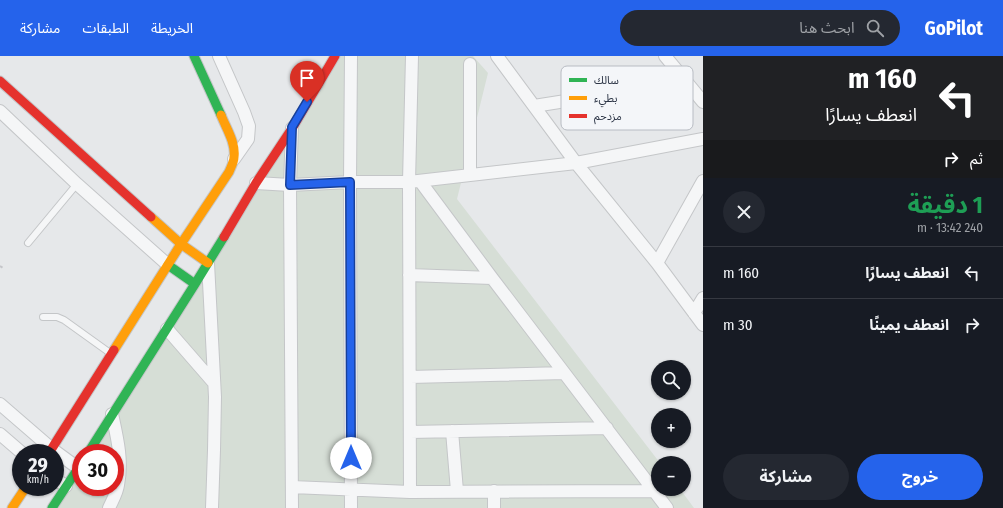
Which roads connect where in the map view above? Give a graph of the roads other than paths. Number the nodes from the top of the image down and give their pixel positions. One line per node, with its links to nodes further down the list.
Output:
1 (194, 56): 18 (street)
2 (219, 56): 18 (street)
3 (335, 56): 16 (street)
4 (351, 56): 23 (street)
5 (412, 56): 21 (street)
6 (497, 56): 14 (street)
7 (665, 56): 9 (street)
8 (470, 64): 20 (street)
9 (673, 66)
10 (0, 81): 28 (street)
11 (693, 90): 13 (street)
12 (561, 102): 14 (street)
13 (703, 102)
14 (534, 106): 19 (street)
15 (0, 111): 25 (street)
16 (292, 127): 24 (street); 26 (street)
17 (703, 139): 19 (street)
18 (234, 159): 28 (street)
19 (576, 163): 20 (street); 30 (street)
20 (470, 175): 21 (street)
21 (415, 181): 23 (street); 32 (street); 33 (street)
22 (703, 181): 30 (street)
23 (350, 182): 26 (street); 58 (street)
24 (256, 183): 26 (street); 29 (street)
25 (78, 184): 27 (lane); 31 (street)
26 (290, 185): 56 (street)
27 (28, 243)
28 (181, 244): 29 (street); 31 (street)
29 (208, 263): 34 (street); 43 (street)
30 (657, 263): 36 (street)
31 (168, 265): 34 (street); 40 (street)
32 (409, 275): 33 (street); 42 (street)
33 (492, 278): 41 (street)
34 (195, 284): 39 (street)
35 (703, 298): 36 (street)
36 (694, 313): 38 (street)
37 (43, 317): 40 (lane)
38 (703, 325)
39 (167, 329): 43 (street); 45 (street)
40 (111, 354): 52 (street)
41 (564, 373): 42 (street); 46 (street)
42 (410, 377): 48 (street)
43 (214, 383): 65 (street)
44 (0, 404): 51 (street)
45 (112, 414): 53 (street); 68 (street)
46 (607, 428): 47 (street); 57 (street)
47 (452, 431): 48 (street); 59 (street)
48 (410, 432): 62 (street)
49 (0, 434): 50 (street)
50 (12, 444)
51 (43, 444)
52 (55, 444)
53 (94, 444)
54 (72, 477): 55 (street)
55 (66, 486): 67 (street)
56 (292, 487): 58 (street); 69 (street)
57 (651, 487)
58 (351, 489): 62 (street); 70 (street)
59 (457, 491): 60 (street); 62 (street)
60 (494, 491): 61 (street); 71 (street)
61 (651, 491)
62 (410, 492)
63 (20, 496): 66 (street)
64 (658, 496): 72 (street)
65 (211, 506)
66 (12, 508)
67 (52, 508)
68 (109, 508)
69 (292, 508)
70 (351, 508)
71 (494, 508)
72 (667, 508)

